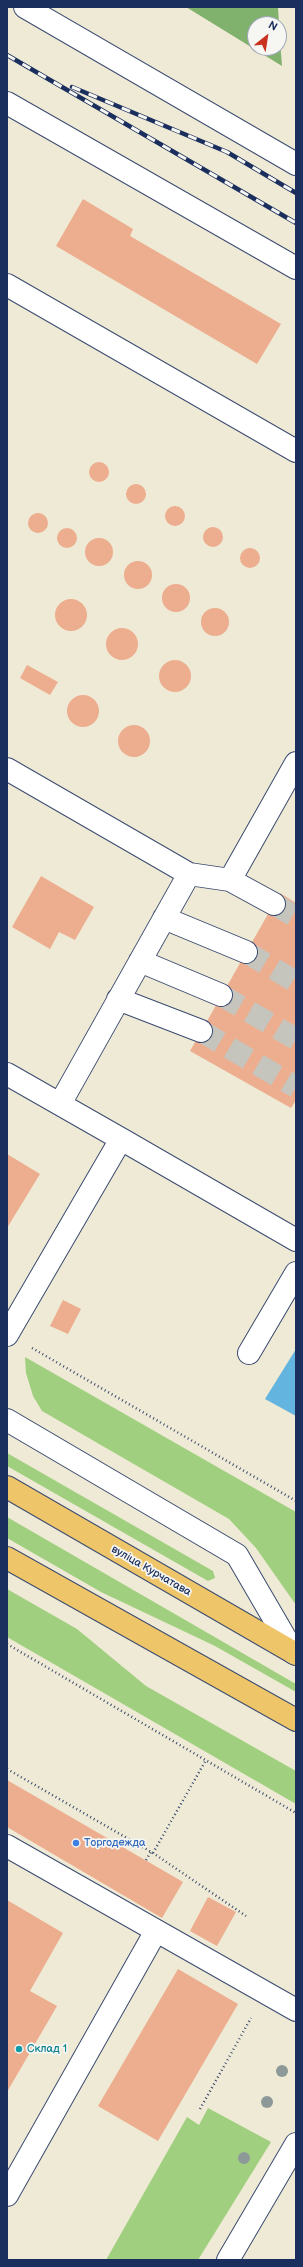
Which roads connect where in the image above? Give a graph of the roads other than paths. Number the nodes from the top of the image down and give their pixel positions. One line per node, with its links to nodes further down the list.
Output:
1 (25, 7): 3 (lane)
2 (7, 103): 4 (lane)
3 (296, 164)
4 (296, 268)
5 (7, 284): 6 (lane)
6 (293, 442)
7 (296, 763): 10 (lane)
8 (7, 769): 9 (lane)
9 (189, 874): 10 (lane); 12 (lane)
10 (230, 880): 11 (lane)
11 (274, 904)
12 (164, 918): 13 (lane); 14 (lane)
13 (246, 952)
14 (140, 961): 15 (lane); 16 (lane)
15 (221, 995)
16 (118, 999): 17 (lane); 19 (lane)
17 (201, 1031)
18 (7, 1074): 19 (lane)
19 (60, 1104): 20 (lane)
20 (121, 1140): 21 (lane); 23 (lane)
21 (296, 1240)
22 (296, 1273): 24 (lane)
23 (7, 1336)
24 (249, 1353)
25 (7, 1420): 28 (lane)
26 (7, 1487): 28 (main road, вуліца Курчатава)
27 (7, 1558): 29 (main road)
28 (295, 1653)
29 (296, 1720)
30 (7, 1846): 31 (lane)
31 (156, 1931): 32 (lane); 34 (lane)
32 (296, 2010)
33 (296, 2144): 35 (lane)
34 (7, 2195)
35 (228, 2260)

